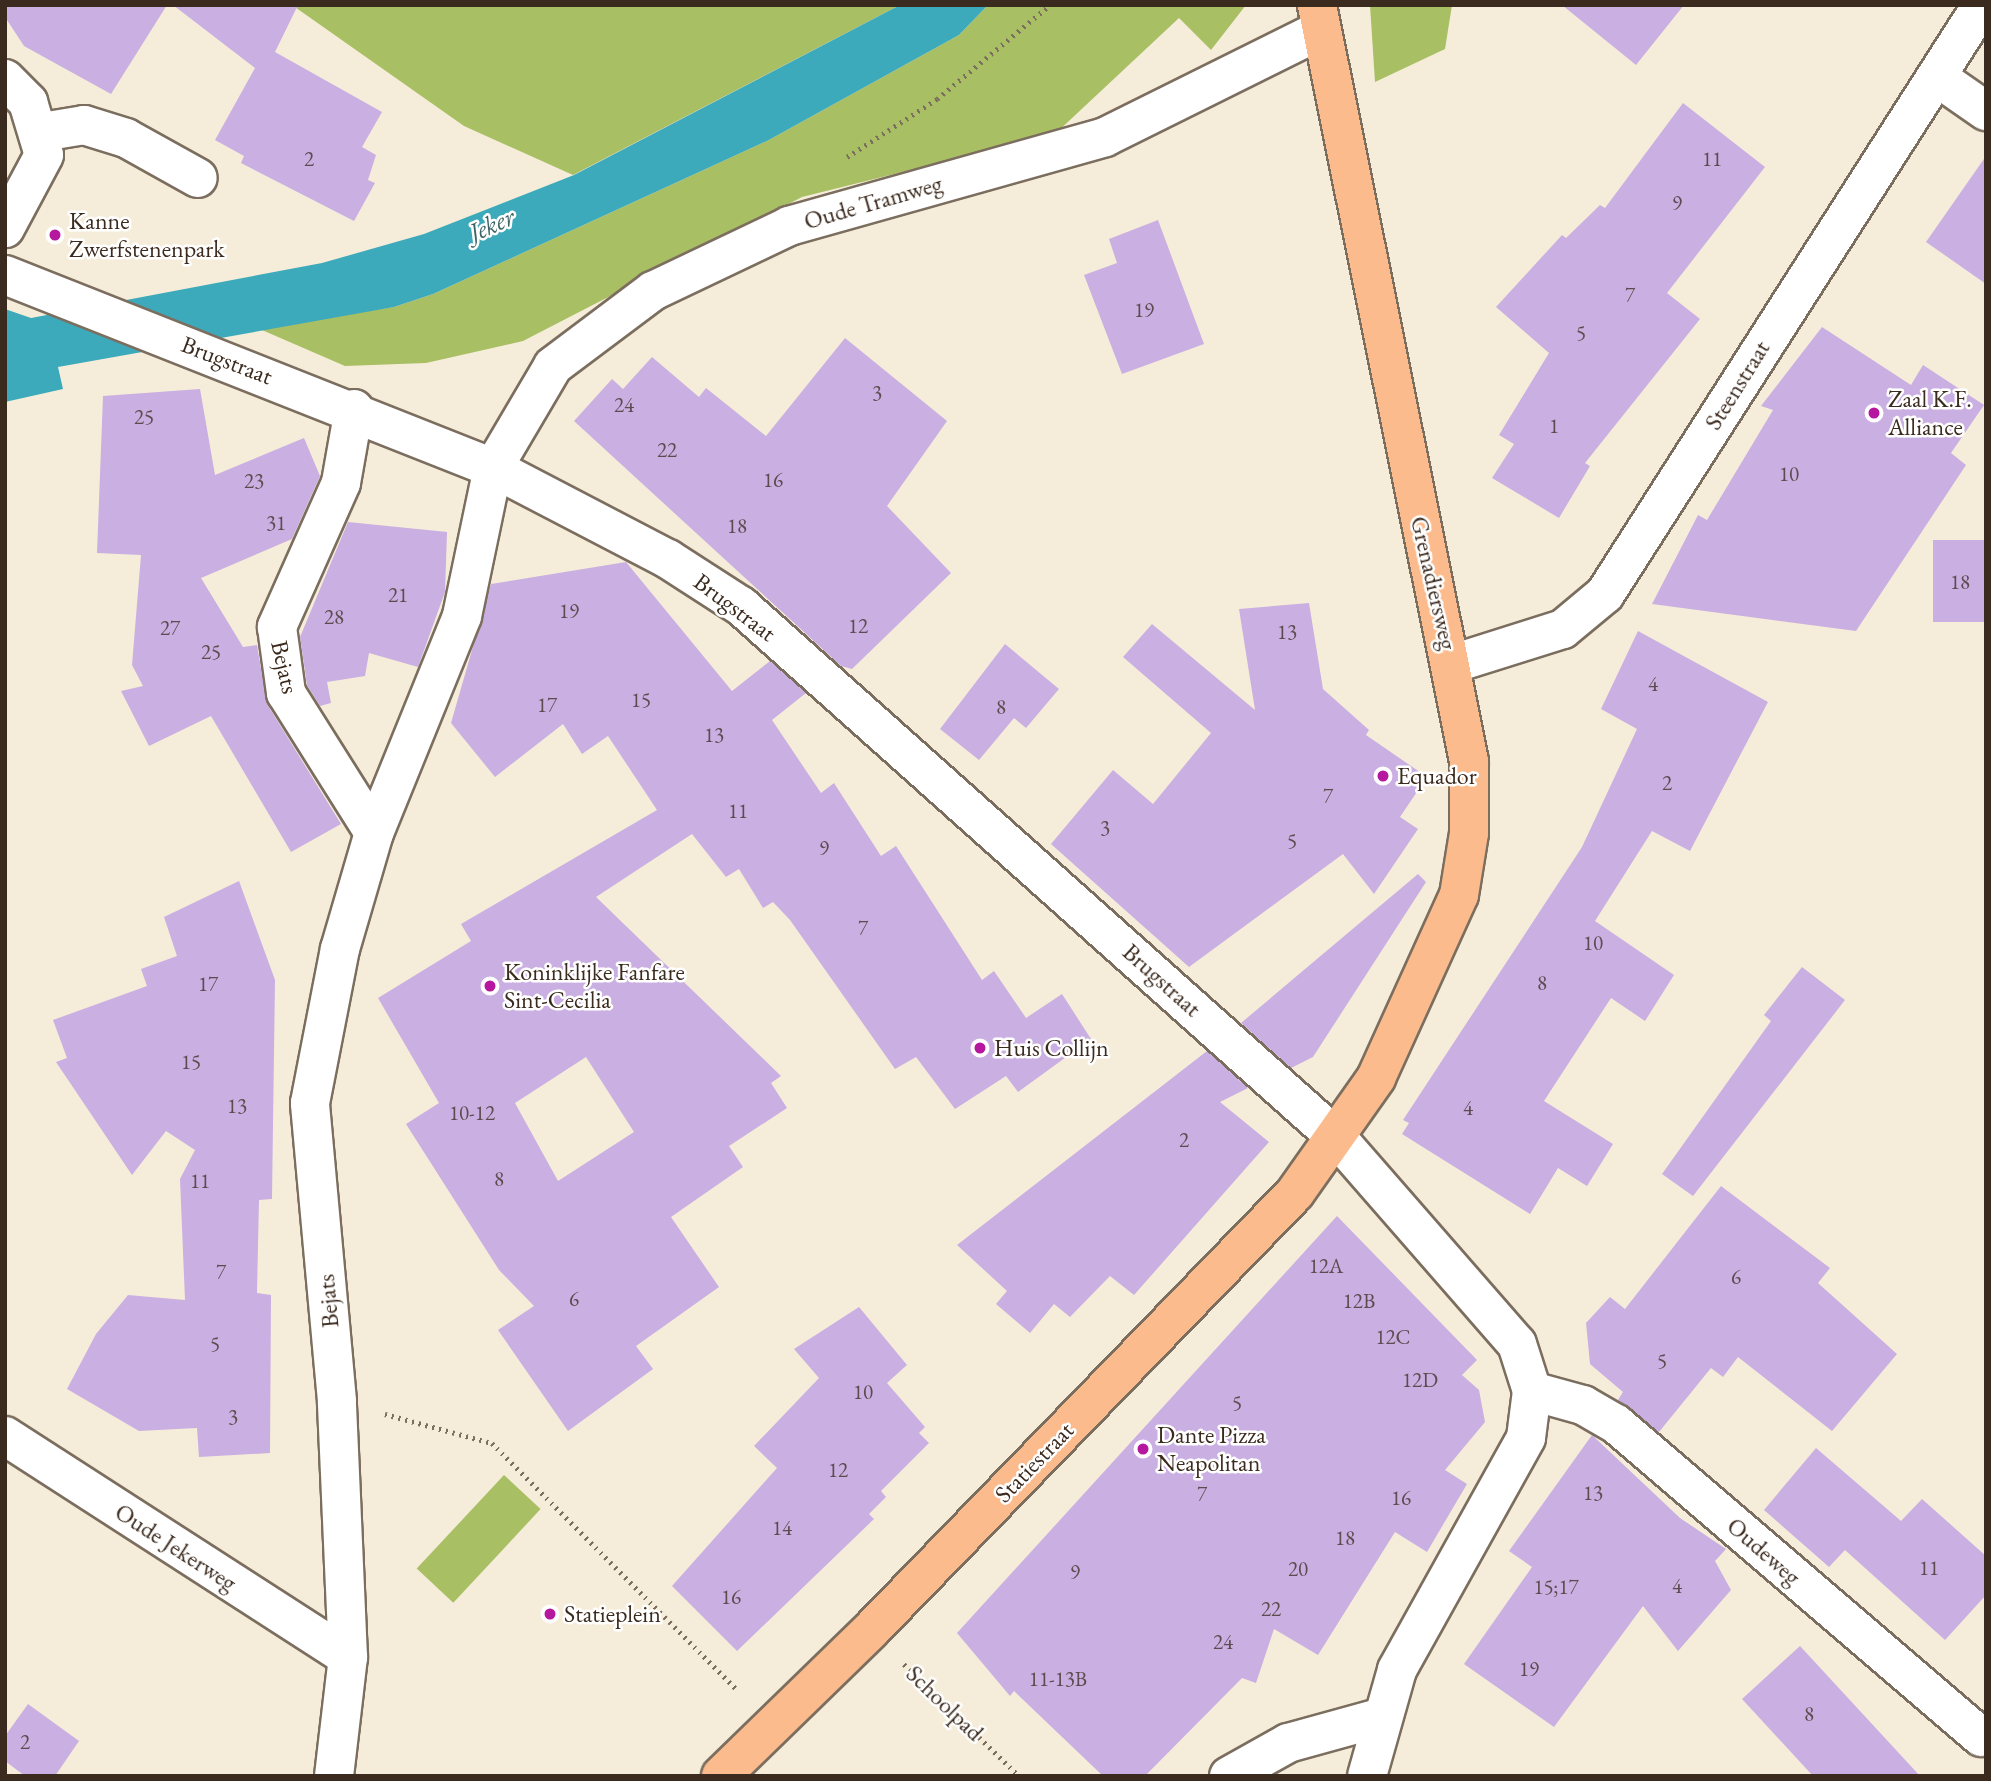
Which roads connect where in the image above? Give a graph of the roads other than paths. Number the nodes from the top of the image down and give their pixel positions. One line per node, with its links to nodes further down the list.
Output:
1 (1318, 18): 11 (street, Oude Tramweg); 12 (main road, Grenadiersweg)
2 (1974, 20): 3 (street, Steenstraat)
3 (1937, 77): 5 (street); 12 (street, Steenstraat)
4 (5, 79): 6 (street)
5 (1986, 111)
6 (42, 132): 7 (street); 8 (street)
7 (198, 178)
8 (5, 228)
9 (5, 275): 10 (street, Brugstraat)
10 (354, 409): 11 (street, Brugstraat); 13 (street, Bejats)
11 (493, 468): 13 (street, Bejats); 14 (street, Brugstraat)
12 (1452, 664): 14 (main road, Grenadiersweg)
13 (374, 833): 17 (street, Bejats)
14 (1338, 1139): 15 (street); 21 (main road, Statiestraat)
15 (1532, 1391): 18 (street); 19 (street, Oudeweg)
16 (5, 1436): 17 (street, Oude Jekerweg)
17 (348, 1657): 20 (street, Bejats)
18 (1379, 1718): 22 (street); 23 (street)
19 (1981, 1737)
20 (334, 1776)
21 (721, 1776)
22 (1229, 1776)
23 (1367, 1776)

